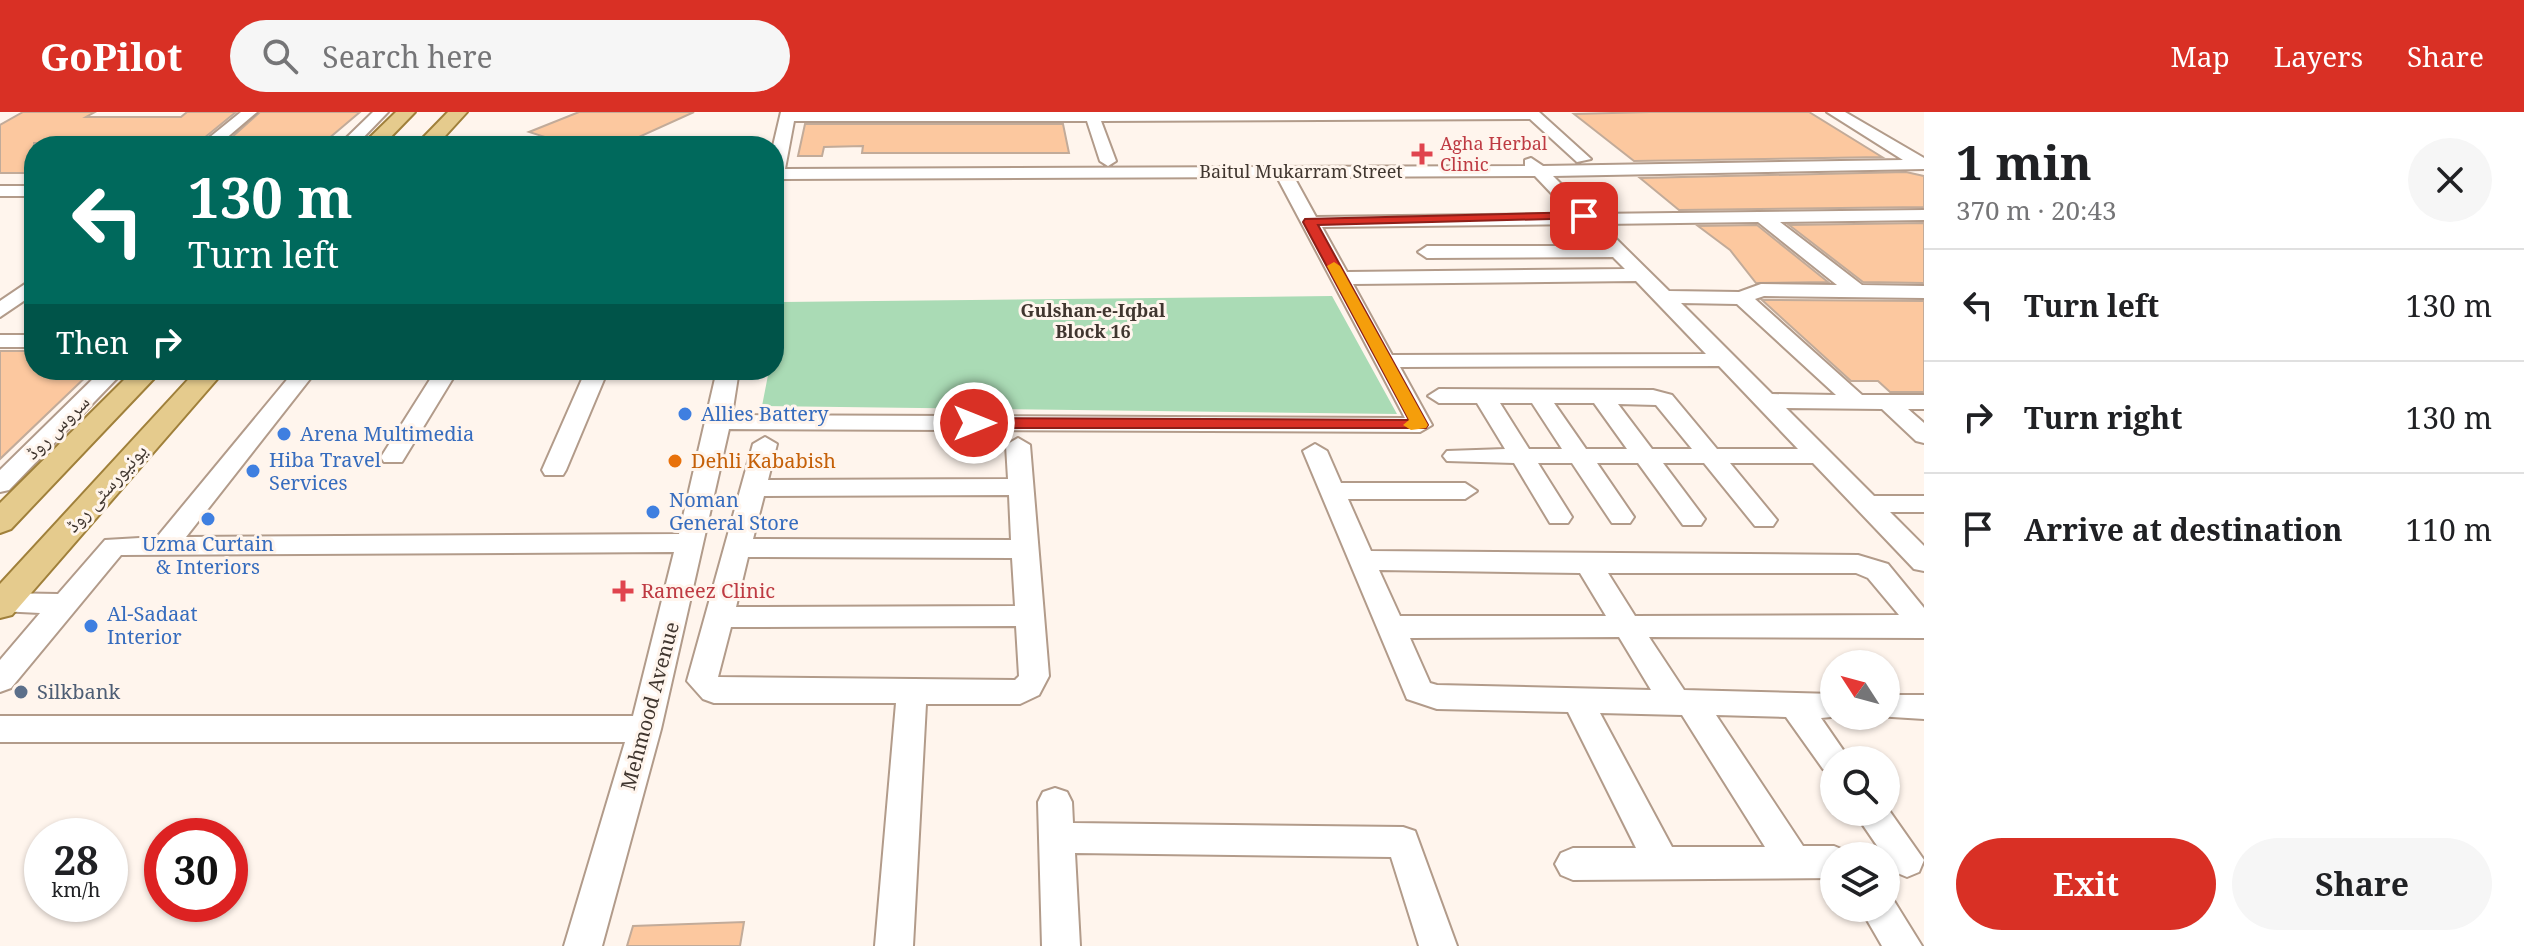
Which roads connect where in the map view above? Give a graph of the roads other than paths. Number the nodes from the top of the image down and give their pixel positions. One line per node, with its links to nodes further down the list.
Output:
1 (250, 112): 9 (street)
2 (381, 112): 10 (street)
3 (406, 112): 11 (main road)
4 (458, 112): 12 (main road)
5 (1834, 112): 16 (street)
6 (1532, 113): 7 (street); 14 (street)
7 (1092, 114): 8 (street); 15 (street)
8 (787, 115): 13 (street)
9 (220, 136)
10 (356, 136)
11 (381, 136)
12 (435, 136)
13 (782, 136)
14 (1583, 159): 16 (street, Baitul Mukarram Street); 17 (street, Baitul Mukarram Street)
15 (1108, 161): 17 (street, Baitul Mukarram Street); 18 (street, Baitul Mukarram Street)
16 (1920, 161): 17 (street, Baitul Mukarram Street)
17 (1534, 165): 20 (street, Baitul Mukarram Street); 24 (street)
18 (784, 171)
19 (784, 171): 20 (street, Baitul Mukarram Street)
20 (1283, 172): 26 (street)
21 (0, 191): 22 (street)
22 (24, 191)
23 (1924, 215): 25 (street)
24 (1584, 216): 25 (street); 26 (street); 27 (street)
25 (1761, 216): 32 (street)
26 (1310, 222): 30 (street)
27 (1618, 251): 28 (street); 29 (street)
28 (1427, 252)
29 (1641, 275): 30 (street); 34 (street)
30 (1340, 278): 40 (street)
31 (24, 292): 36 (street)
32 (1858, 292): 33 (street); 35 (street)
33 (1924, 292)
34 (1664, 297): 35 (street); 39 (street)
35 (1742, 298): 53 (street)
36 (0, 311)
37 (0, 341): 38 (street)
38 (24, 341)
39 (1725, 360): 40 (street); 52 (street)
40 (1385, 361): 56 (street)
41 (104, 380): 69 (street, سروس روڈ)
42 (139, 380): 80 (main road)
43 (203, 380): 88 (main road, یونیورسٹی روڈ)
44 (298, 380): 82 (street)
45 (441, 380): 67 (street)
46 (593, 380): 68 (street)
47 (726, 380): 56 (street, Mehmood Avenue)
48 (1439, 396): 49 (street)
49 (1484, 396): 50 (street); 62 (street)
50 (1538, 396): 51 (street); 63 (street)
51 (1601, 397): 64 (street); 65 (street)
52 (1765, 401): 53 (street); 66 (street)
53 (1857, 402): 54 (street)
54 (1888, 402): 55 (street); 57 (street)
55 (1924, 402)
56 (719, 422): 81 (street, Mehmood Avenue)
57 (1924, 436)
58 (765, 444): 71 (street)
59 (1018, 445): 70 (street)
60 (1315, 451): 72 (street)
61 (1455, 456): 62 (street)
62 (1521, 456): 63 (street); 76 (street)
63 (1579, 456): 64 (street); 77 (street)
64 (1646, 456): 65 (street); 78 (street)
65 (1711, 456): 66 (street); 79 (street)
66 (1821, 456): 74 (street)
67 (393, 457)
68 (554, 470)
69 (0, 484)
70 (1020, 487): 71 (street); 84 (street)
71 (754, 488): 83 (street)
72 (1332, 491): 73 (street); 85 (street)
73 (1465, 491)
74 (1867, 504): 75 (street); 86 (street)
75 (1924, 504)
76 (1559, 517)
77 (1621, 517)
78 (1692, 519)
79 (1764, 520)
80 (0, 522)
81 (691, 543): 82 (street); 102 (street, Mehmood Avenue)
82 (164, 546): 89 (street)
83 (738, 548): 84 (street); 91 (street)
84 (1025, 549): 90 (street)
85 (1361, 560): 87 (street); 93 (street)
86 (1924, 562)
87 (1588, 564): 92 (street); 94 (street)
88 (2, 604): 89 (street)
89 (65, 604): 95 (street)
90 (1029, 616): 91 (street); 96 (street)
91 (720, 617): 96 (street)
92 (1924, 626): 94 (street)
93 (1390, 627): 94 (street); 97 (street)
94 (1627, 627): 98 (street)
95 (0, 680)
96 (912, 691): 114 (street)
97 (1579, 703): 98 (street); 110 (street)
98 (1684, 704): 99 (street); 108 (street)
99 (1795, 706): 100 (street); 103 (street)
100 (1820, 706)
101 (0, 729): 102 (street)
102 (645, 729): 113 (street, Mehmood Avenue)
103 (1824, 746)
104 (1055, 802): 106 (street)
105 (1881, 826): 107 (street)
106 (1056, 838): 115 (street); 116 (street)
107 (1906, 861)
108 (1794, 862): 109 (street); 110 (street)
109 (1820, 862)
110 (1662, 863): 111 (street)
111 (1573, 864)
112 (1887, 922): 117 (street)
113 (583, 946)
114 (894, 946)
115 (1061, 946)
116 (1438, 946)
117 (1903, 946)

